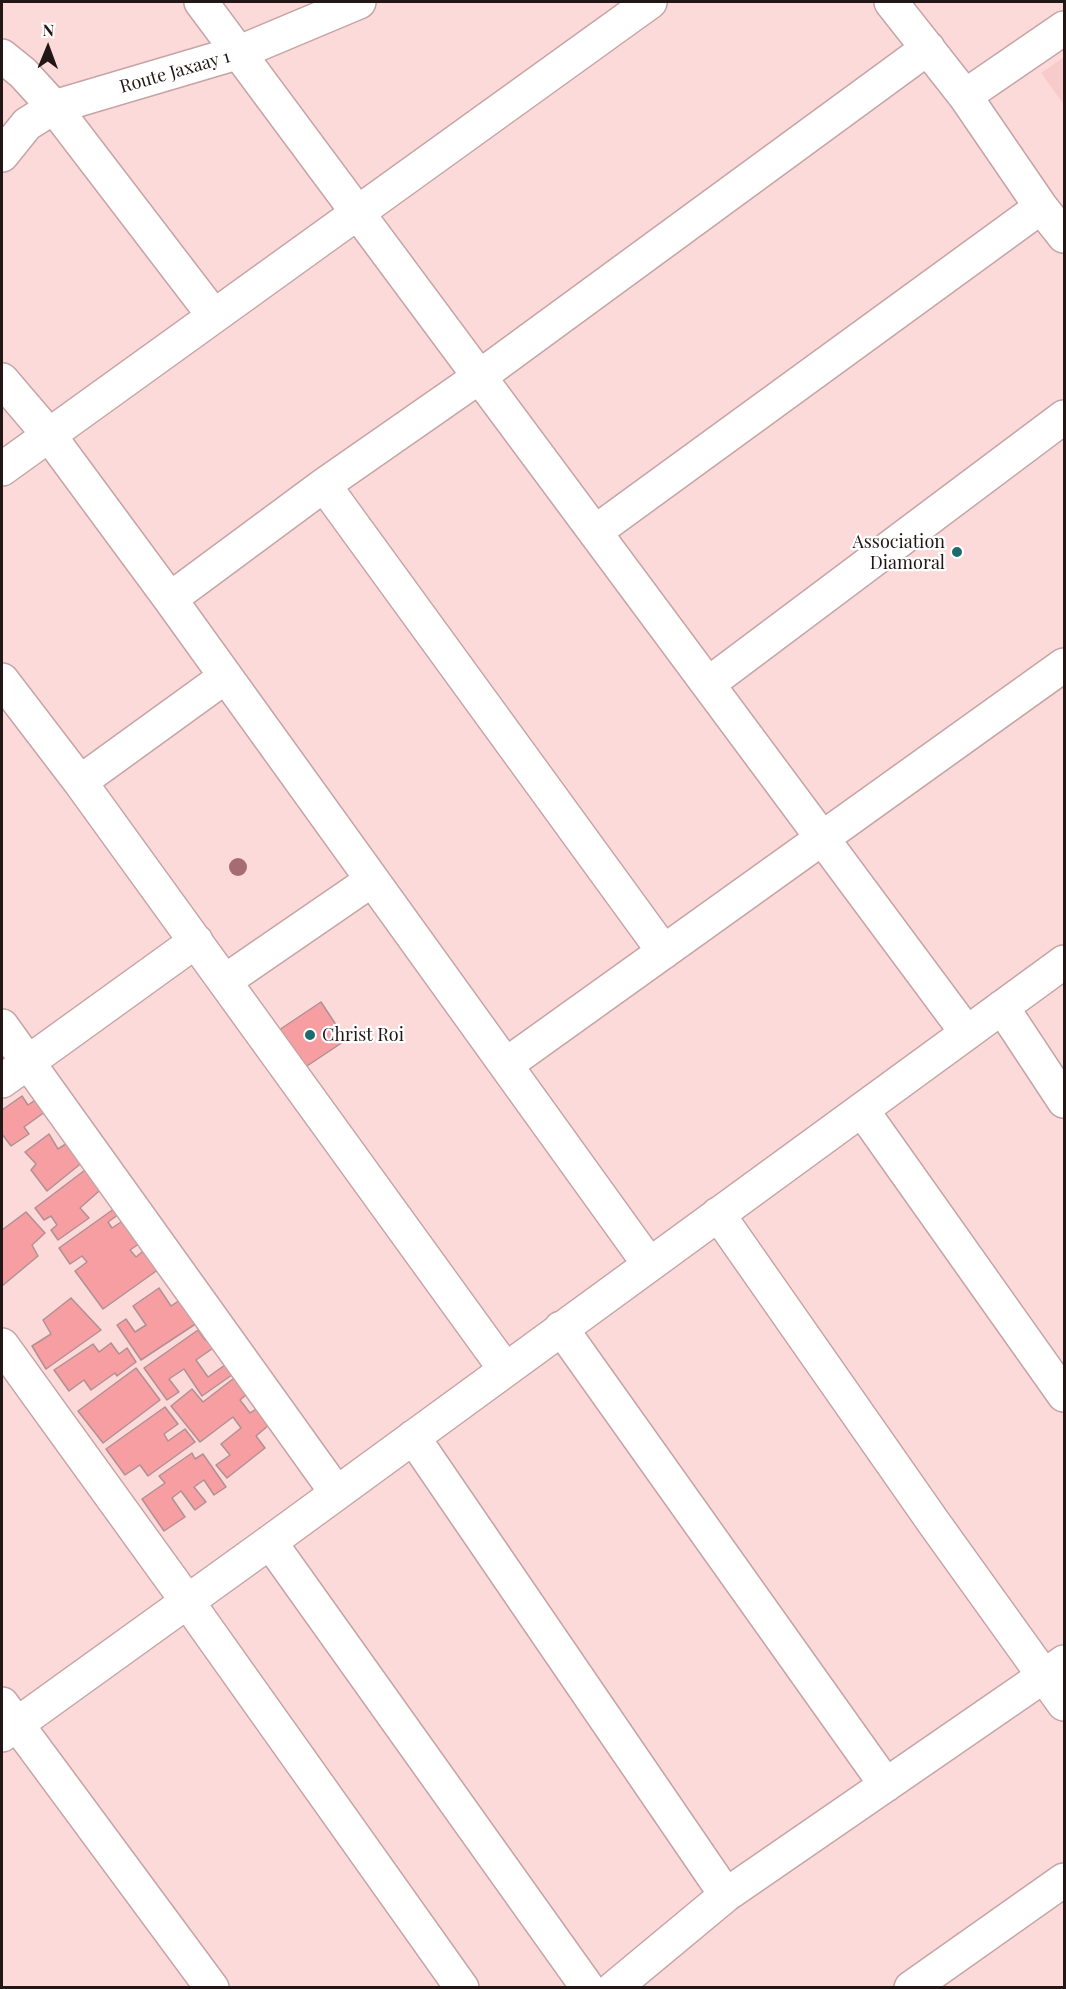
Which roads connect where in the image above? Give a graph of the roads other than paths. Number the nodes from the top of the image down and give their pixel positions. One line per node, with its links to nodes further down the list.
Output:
1 (201, 2): 7 (street)
2 (359, 2): 7 (street, Route Jaxaay 1)
3 (650, 2): 13 (street)
4 (891, 2): 6 (street)
5 (1065, 28): 9 (street)
6 (928, 48): 9 (street); 16 (street)
7 (240, 52): 10 (street, Route Jaxaay 1); 13 (street)
8 (2, 56): 10 (street)
9 (965, 96): 12 (street)
10 (54, 107): 11 (street, Route Jaxaay 1); 15 (street)
11 (2, 155)
12 (1041, 207): 14 (street); 22 (street)
13 (357, 213): 15 (street); 16 (street)
14 (1065, 236)
15 (214, 315): 19 (street)
16 (480, 377): 21 (street); 22 (street)
17 (2, 380): 19 (street)
18 (1065, 417): 27 (street)
19 (49, 435): 20 (street); 23 (street)
20 (2, 469)
21 (324, 486): 23 (street); 32 (street)
22 (595, 532): 27 (street)
23 (170, 599): 25 (street)
24 (1065, 664): 29 (street)
25 (225, 677): 28 (street); 30 (street)
26 (2, 680): 28 (street)
27 (708, 684): 29 (street)
28 (80, 782): 31 (street)
29 (823, 839): 32 (street); 37 (street)
30 (372, 880): 34 (street); 39 (street)
31 (196, 941): 34 (street); 38 (street)
32 (664, 952): 39 (street)
33 (1065, 962): 35 (street)
34 (225, 981): 47 (street)
35 (1002, 1007): 37 (street); 41 (street)
36 (2, 1026): 38 (street)
37 (968, 1033): 42 (street)
38 (27, 1062): 40 (street); 50 (street)
39 (507, 1064): 44 (street)
40 (2, 1081)
41 (1065, 1101)
42 (862, 1110): 43 (street); 48 (street)
43 (718, 1214): 44 (street); 53 (street)
44 (649, 1264): 45 (street)
45 (561, 1328): 47 (street); 56 (street)
46 (2, 1345): 52 (street)
47 (505, 1369): 49 (street)
48 (1065, 1395)
49 (412, 1437): 50 (street); 58 (street)
50 (336, 1492): 51 (street)
51 (270, 1542): 52 (street); 61 (street)
52 (187, 1601): 55 (street); 60 (street)
53 (1055, 1669): 54 (street); 56 (street)
54 (1065, 1704)
55 (6, 1721): 59 (street)
56 (886, 1785): 58 (street)
57 (1065, 1880): 63 (street)
58 (726, 1895): 62 (street)
59 (212, 1988)
60 (462, 1988)
61 (588, 1988)
62 (614, 1988)
63 (911, 1988)

